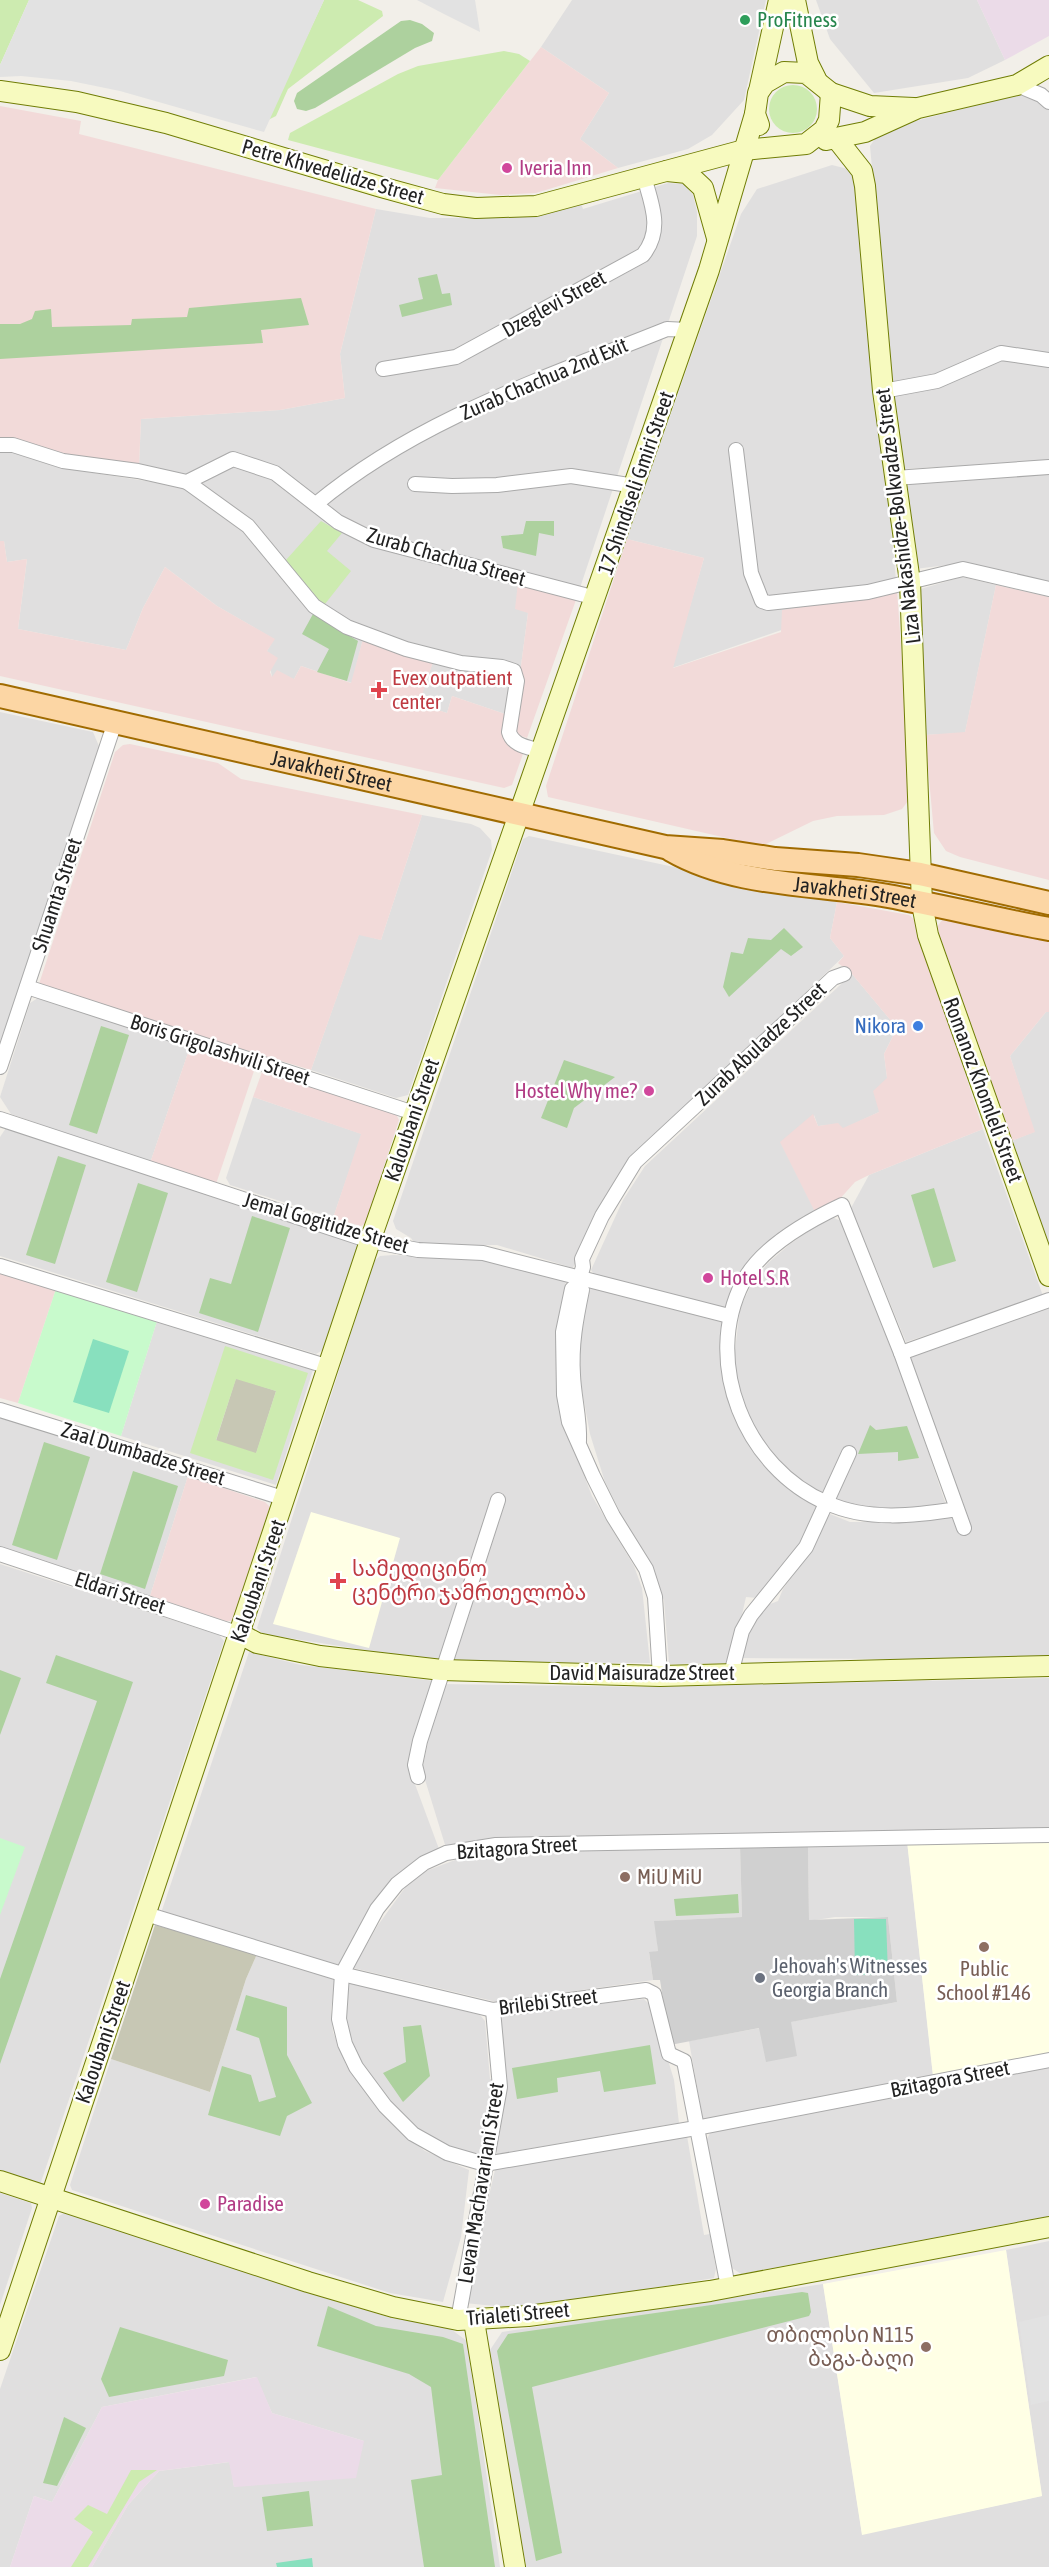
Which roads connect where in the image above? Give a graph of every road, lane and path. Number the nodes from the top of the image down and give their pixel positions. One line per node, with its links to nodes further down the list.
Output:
1 (779, 0): 7 (street)
2 (795, 0): 4 (street)
3 (1049, 66): 5 (street)
4 (816, 79): 7 (street); 8 (street)
5 (1017, 85): 9 (street); 10 (street)
6 (0, 91): 17 (street, Petre Khvedelidze Street)
7 (758, 93): 11 (street)
8 (831, 93): 10 (street); 13 (street)
9 (1046, 97)
10 (918, 108): 12 (street)
11 (755, 114): 14 (street); 15 (street, 17 Shindiseli Gmiri Street)
12 (836, 138): 13 (street); 22 (street, Liza Nakashidze-Bolkvadze Street)
13 (806, 144): 14 (street)
14 (783, 146): 15 (street, Petre Khvedelidze Street)
15 (744, 150): 16 (street, Petre Khvedelidze Street); 18 (street, 17 Shindiseli Gmiri Street)
16 (668, 171): 17 (street, Petre Khvedelidze Street); 18 (street)
17 (644, 177): 21 (street, Dzeglevi Street)
18 (717, 240): 19 (street, 17 Shindiseli Gmiri Street)
19 (688, 330): 29 (street, 17 Shindiseli Gmiri Street); 30 (street, Zurab Chachua 2nd Exit)
20 (1049, 360): 22 (street)
21 (383, 369)
22 (883, 391): 26 (street, Liza Nakashidze-Bolkvadze Street)
23 (0, 445): 27 (street)
24 (736, 450): 31 (street)
25 (1049, 467): 26 (street)
26 (894, 478): 31 (street, Liza Nakashidze-Bolkvadze Street)
27 (187, 482): 30 (street, Zurab Chachua Street); 36 (street)
28 (415, 484): 29 (street)
29 (635, 486): 33 (street, 17 Shindiseli Gmiri Street)
30 (316, 504): 33 (street, Zurab Chachua Street)
31 (910, 582): 32 (street); 39 (street, Liza Nakashidze-Bolkvadze Street)
32 (1049, 589)
33 (596, 598): 36 (street, 17 Shindiseli Gmiri Street)
34 (0, 696): 35 (main road, Javakheti Street)
35 (115, 722): 37 (main road, Javakheti Street); 43 (street, Shuamta Street)
36 (541, 751): 37 (street, 17 Shindiseli Gmiri Street)
37 (519, 814): 38 (main road, Javakheti Street); 45 (street, Kaloubani Street)
38 (665, 847): 39 (main road, Javakheti Street); 41 (main road, Javakheti Street)
39 (920, 873): 40 (main road, Javakheti Street); 41 (street, Liza Nakashidze-Bolkvadze Street)
40 (1049, 903)
41 (922, 904): 42 (main road, Javakheti Street); 50 (street, Romanoz Khomleli Street)
42 (1049, 929)
43 (27, 987): 44 (street, Shuamta Street); 45 (street, Boris Grigolashvili Street)
44 (0, 1067)
45 (414, 1113): 47 (street, Kaloubani Street)
46 (0, 1119): 47 (street, Jemal Gogitidze Street)
47 (370, 1241): 49 (street, Jemal Gogitidze Street); 54 (street, Kaloubani Street)
48 (0, 1266): 54 (street)
49 (581, 1276): 49 (street, Zurab Abuladze Street); 52 (street, Jemal Gogitidze Street); 67 (street, Zurab Abuladze Street)
50 (1049, 1276)
51 (1049, 1300): 53 (street)
52 (729, 1316): 53 (street); 59 (street)
53 (901, 1353): 60 (street)
54 (328, 1367): 57 (street, Kaloubani Street)
55 (0, 1410): 57 (street, Zaal Dumbadze Street)
56 (849, 1453): 59 (street)
57 (286, 1499): 63 (street, Kaloubani Street)
58 (498, 1500): 65 (street)
59 (827, 1504): 60 (street); 66 (street)
60 (957, 1509): 61 (street)
61 (964, 1528)
62 (0, 1554): 63 (street, Eldari Street)
63 (240, 1635): 65 (street, David Maisuradze Street); 70 (street, Kaloubani Street)
64 (1049, 1666): 66 (street, David Maisuradze Street)
65 (442, 1670): 67 (street, David Maisuradze Street); 68 (street)
66 (731, 1674): 67 (street, David Maisuradze Street)
67 (660, 1676)
68 (418, 1777)
69 (1049, 1835): 71 (street, Bzitagora Street)
70 (146, 1914): 71 (street, Brilebi Street); 77 (street, Kaloubani Street)
71 (342, 1974): 72 (street, Brilebi Street); 75 (street, Bzitagora Street)
72 (493, 2010): 74 (street, Brilebi Street); 75 (street, Levan Machavariani Street)
73 (1049, 2060): 74 (street, Bzitagora Street)
74 (696, 2128): 75 (street, Bzitagora Street); 79 (street, Brilebi Street)
75 (485, 2164): 80 (street, Levan Machavariani Street)
76 (0, 2181): 77 (street, Trialeti Street)
77 (50, 2196): 80 (street, Trialeti Street); 81 (street, Kaloubani Street)
78 (1049, 2227): 79 (street, Trialeti Street)
79 (728, 2287): 80 (street, Trialeti Street)
80 (466, 2320): 82 (street, Levan Machavariani Street)
81 (0, 2350)
82 (515, 2567)

